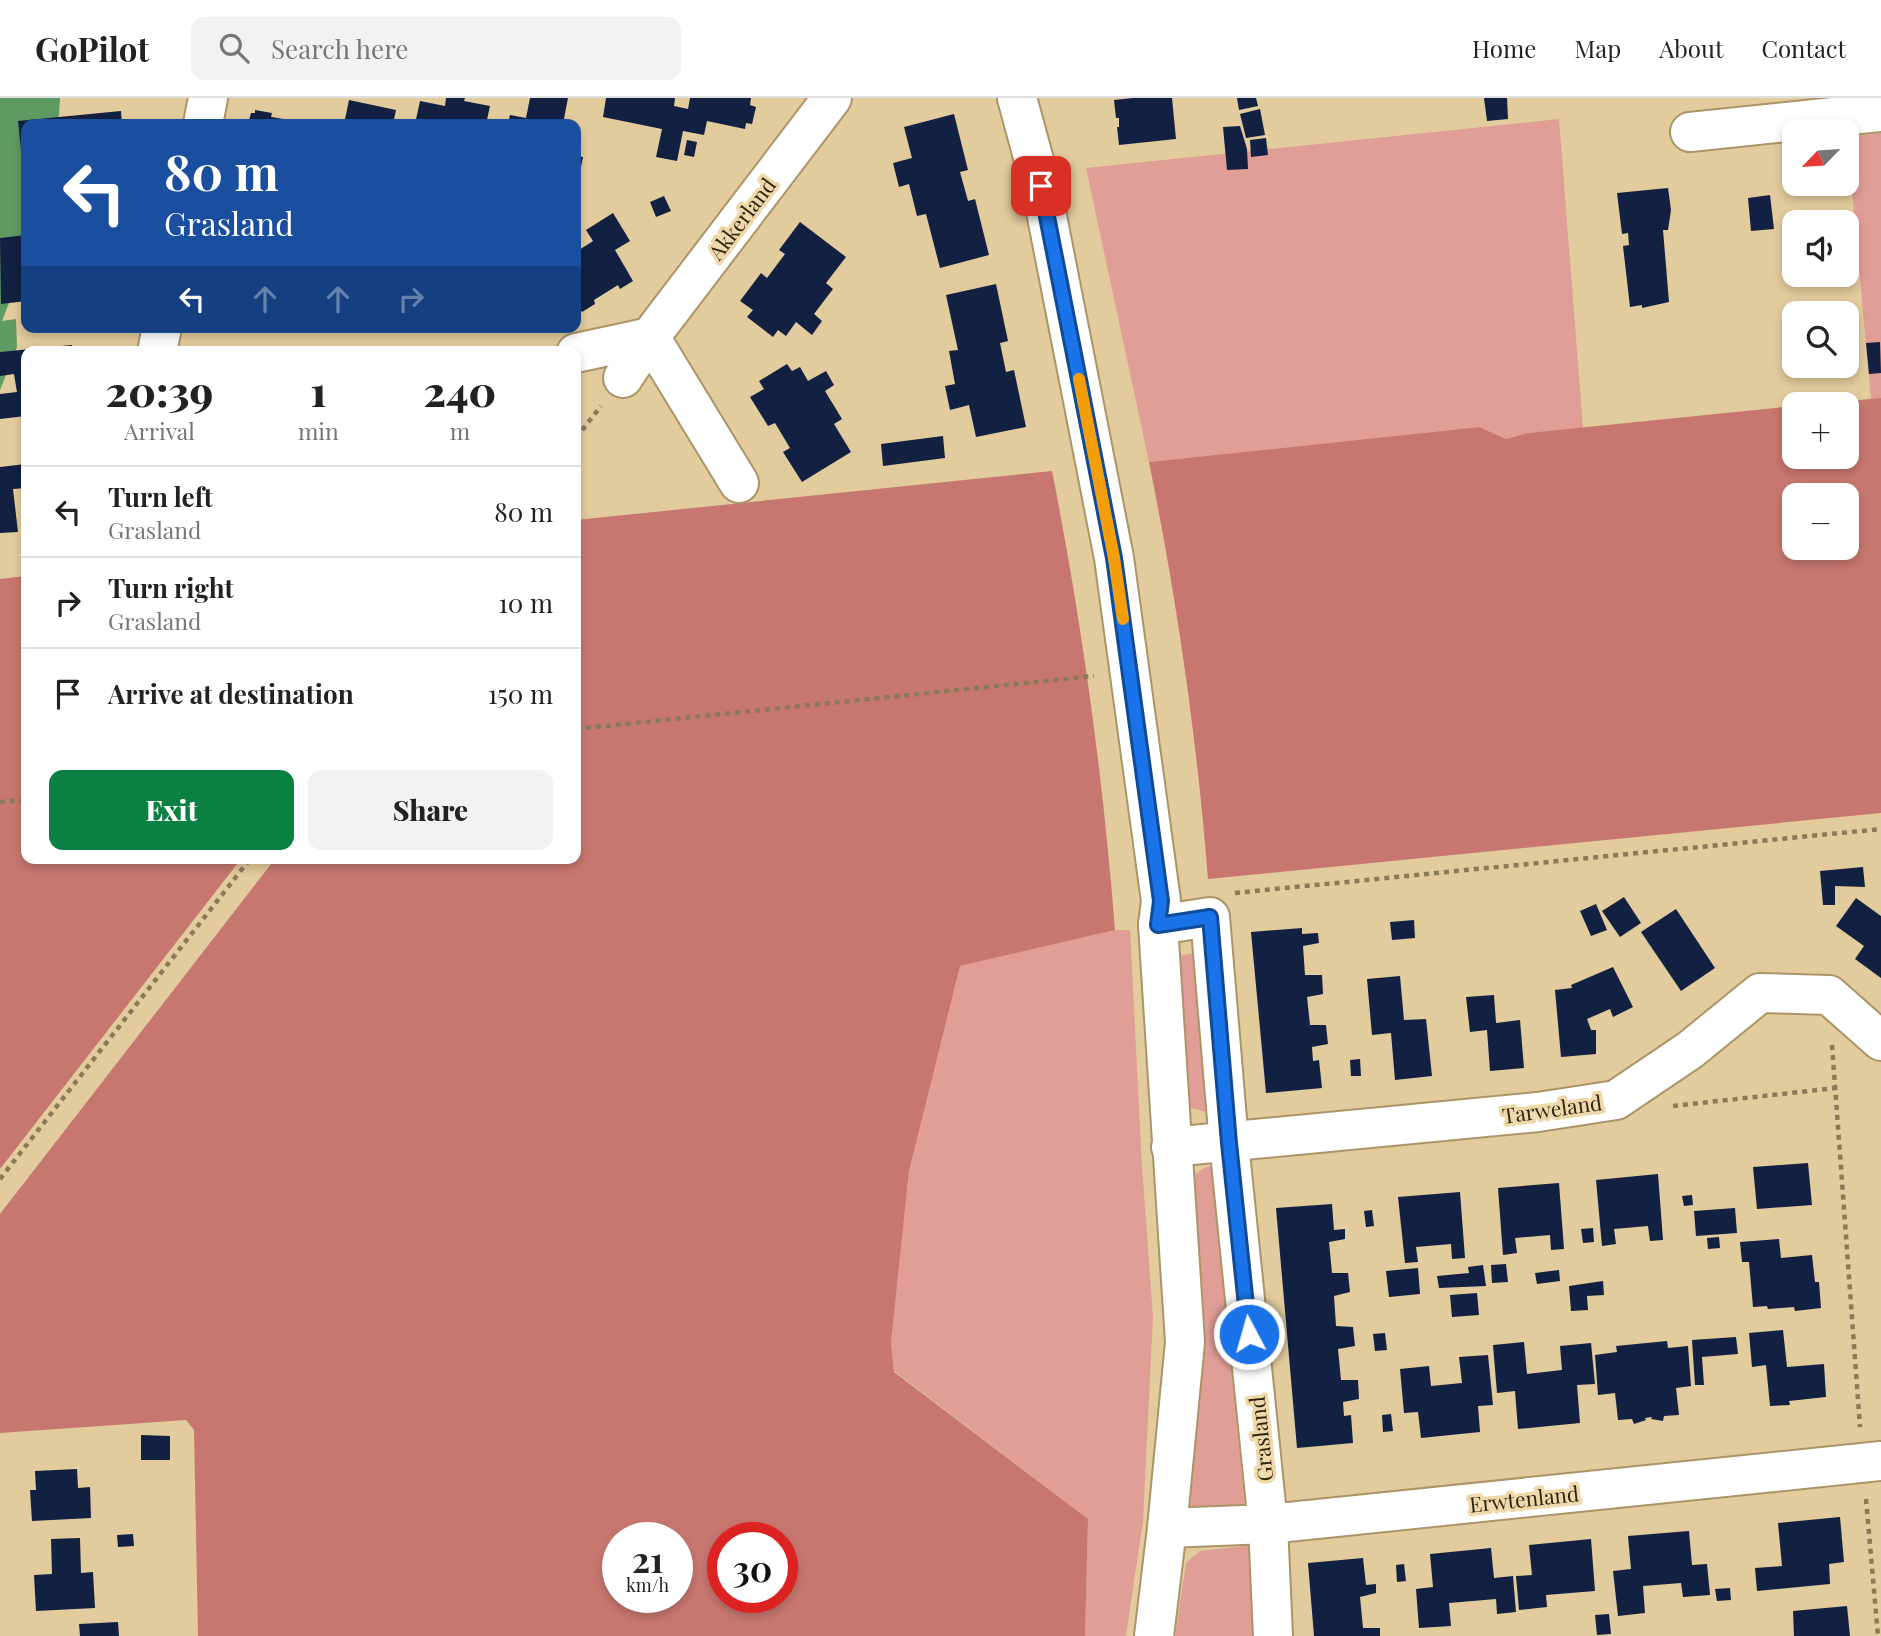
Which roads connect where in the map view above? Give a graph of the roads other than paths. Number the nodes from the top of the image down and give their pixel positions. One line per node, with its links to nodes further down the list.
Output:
1 (208, 98): 5 (street)
2 (832, 98): 7 (street, Akkerland)
3 (1017, 98): 11 (street)
4 (1881, 112): 6 (street)
5 (204, 119)
6 (1690, 132)
7 (650, 337): 8 (street); 9 (street, Akkerland); 10 (street)
8 (581, 352)
9 (622, 377)
10 (739, 484)
11 (1158, 925): 13 (street, Grasland); 14 (street)
12 (1881, 1041): 13 (street, Tarweland)
13 (1229, 1143): 14 (street, Tarweland); 16 (street, Grasland)
14 (1171, 1147): 17 (street)
15 (1872, 1462): 16 (street, Erwtenland)
16 (1268, 1524): 17 (street, Erwtenland); 19 (street, Grasland)
17 (1167, 1528): 18 (street)
18 (1154, 1636)
19 (1273, 1636)

